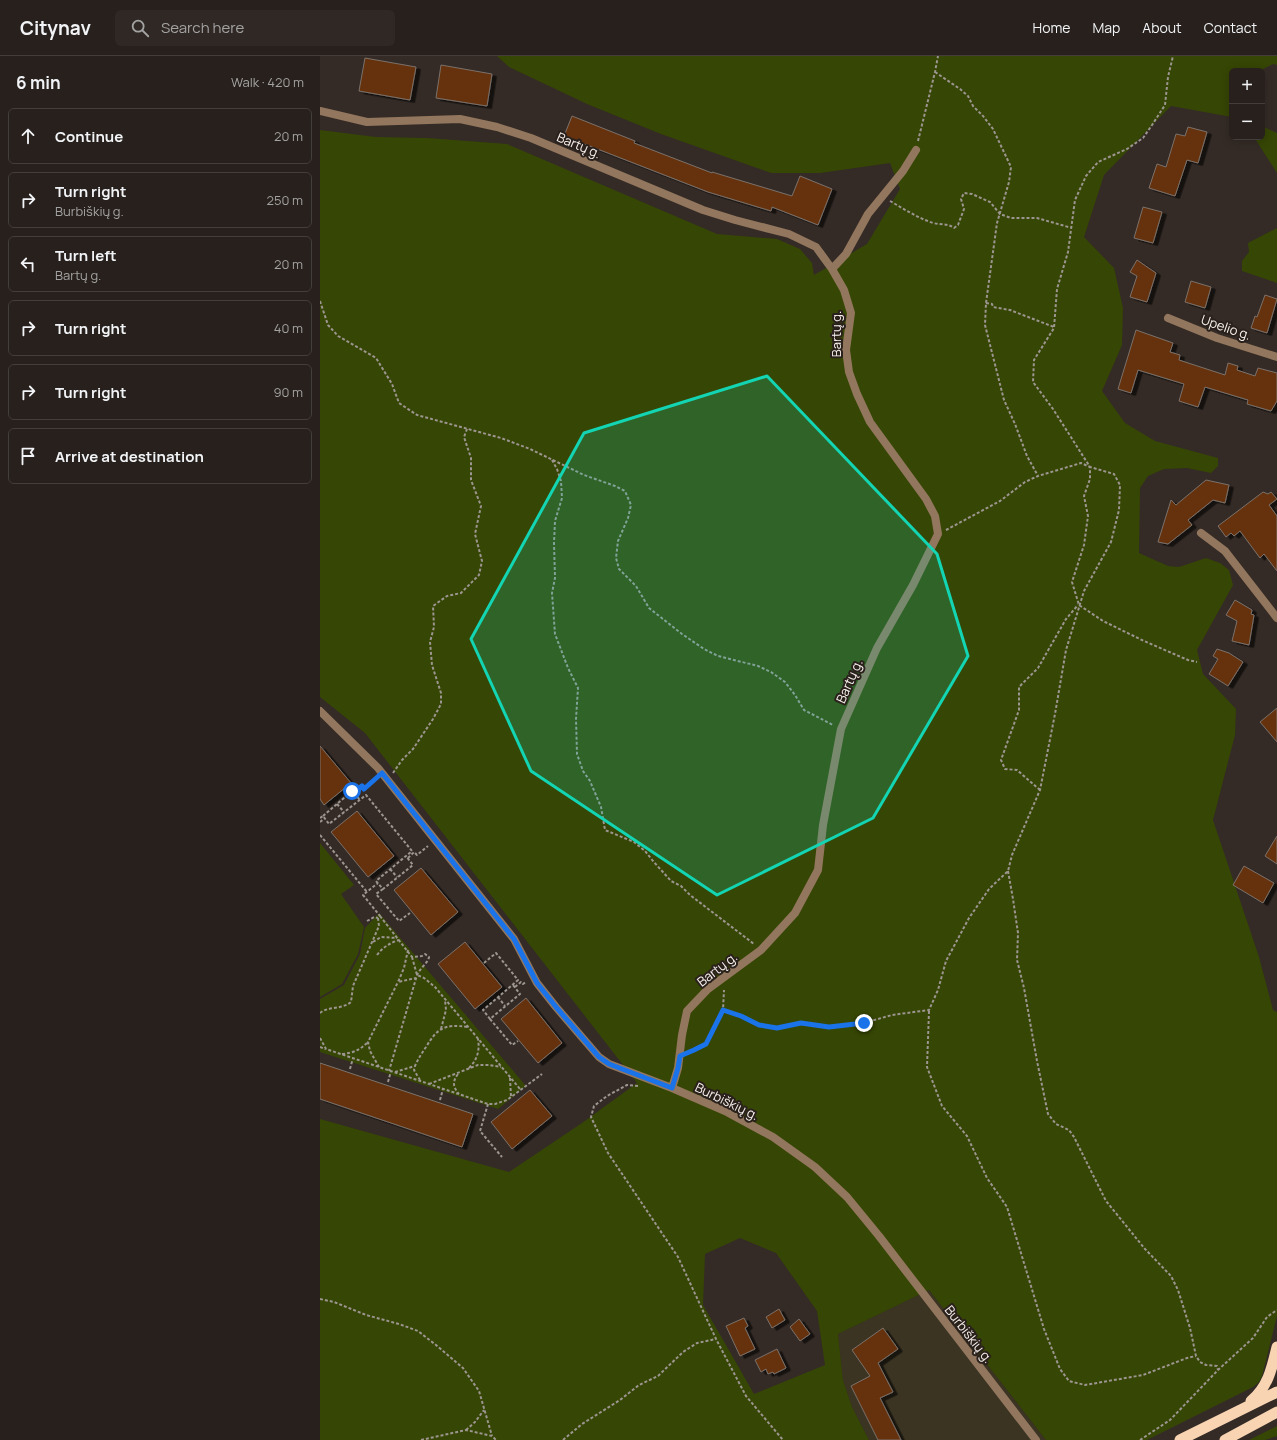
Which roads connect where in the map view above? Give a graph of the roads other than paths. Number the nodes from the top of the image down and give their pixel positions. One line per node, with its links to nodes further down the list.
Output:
1 (320, 111): 3 (street, Bartų g.)
2 (916, 150): 3 (street)
3 (832, 269): 9 (street, Bartų g.)
4 (1168, 318): 5 (street, Upelio g.)
5 (1277, 357)
6 (1201, 533): 7 (street)
7 (1277, 618)
8 (320, 711): 9 (street, Burbiškių g.)
9 (672, 1088): 14 (street, Burbiškių g.)
10 (1277, 1347): 12 (highway)
11 (1277, 1392): 12 (highway)
12 (1242, 1409): 15 (highway)
13 (1277, 1412): 16 (highway)
14 (1036, 1440)
15 (1180, 1440)
16 (1225, 1440)

